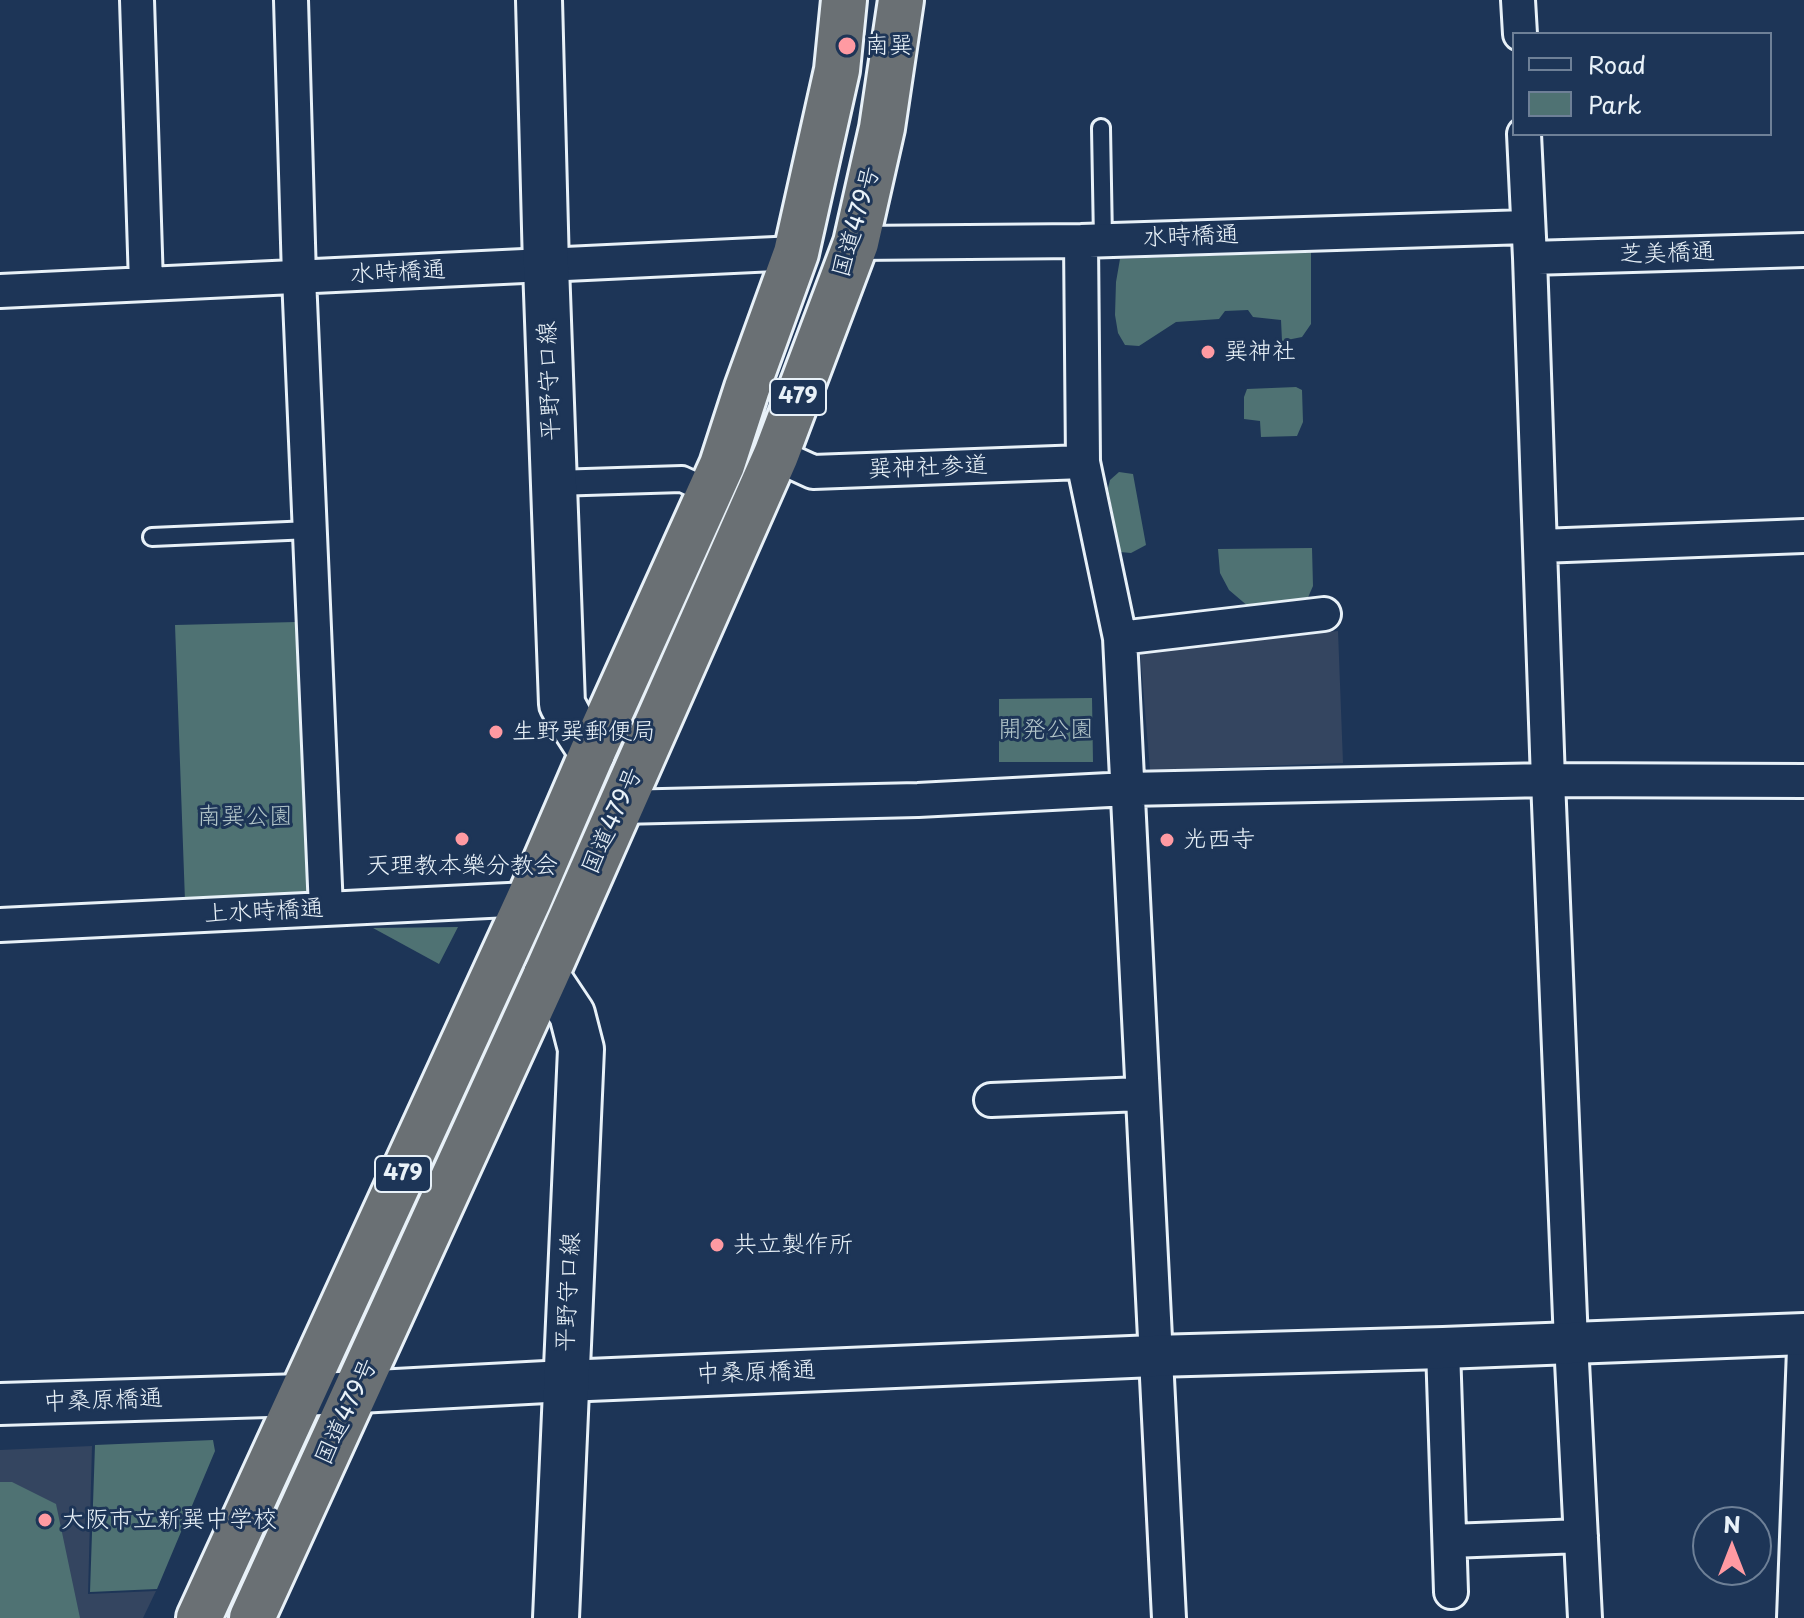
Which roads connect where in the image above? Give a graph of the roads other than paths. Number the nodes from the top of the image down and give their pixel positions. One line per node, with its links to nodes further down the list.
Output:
1 (137, 0): 17 (street)
2 (291, 0): 16 (street)
3 (539, 0): 15 (main road, 平野守口線)
4 (844, 0): 14 (highway, 国道479号 / 479)
5 (901, 0): 12 (highway, 国道479号 / 479)
6 (1518, 0): 7 (street)
7 (1520, 32)
8 (1101, 128): 10 (lane)
9 (1524, 136): 11 (street)
10 (1092, 240): 11 (street, 水時橋通); 12 (street, 水時橋通); 20 (street)
11 (1529, 242): 13 (street, 芝美橋通); 26 (street)
12 (856, 243): 19 (highway, 国道479号 / 479)
13 (1804, 250)
14 (796, 253): 15 (street, 水時橋通); 22 (highway, 国道479号 / 479)
15 (546, 266): 16 (street, 水時橋通); 21 (main road, 平野守口線)
16 (299, 277): 17 (street, 水時橋通); 23 (street)
17 (146, 284): 18 (street, 水時橋通)
18 (0, 291)
19 (776, 455): 20 (street, 巽神社参道); 33 (highway, 国道479号 / 479)
20 (1083, 462): 28 (street)
21 (554, 483): 22 (street); 29 (main road, 平野守口線)
22 (710, 492): 29 (highway, 国道479号 / 479)
23 (310, 530): 25 (lane); 35 (street)
24 (1804, 536): 26 (street)
25 (152, 537)
26 (1540, 546): 30 (street)
27 (1324, 614): 28 (street)
28 (1120, 638): 32 (street)
29 (592, 753): 34 (highway, 国道479号 / 479)
30 (1548, 780): 31 (street); 32 (street); 41 (street)
31 (1804, 781)
32 (1128, 789): 33 (street); 38 (street)
33 (620, 807): 37 (highway, 国道479号 / 479)
34 (529, 899): 35 (street, 上水時橋通); 47 (highway, 国道479号 / 479)
35 (326, 909): 36 (street, 上水時橋通)
36 (0, 925)
37 (546, 975): 45 (main road, 平野守口線); 46 (highway, 国道479号 / 479)
38 (1142, 1094): 39 (street); 44 (street)
39 (991, 1100)
40 (1804, 1334): 41 (street, 中桑原橋通)
41 (1571, 1342): 42 (street, 中桑原橋通); 49 (street)
42 (1443, 1348): 44 (street, 中桑原橋通); 50 (street)
43 (1804, 1349): 57 (street)
44 (1154, 1356): 45 (street, 中桑原橋通); 55 (street)
45 (565, 1381): 46 (street, 中桑原橋通); 54 (main road, 平野守口線)
46 (357, 1391): 47 (street, 中桑原橋通); 53 (highway, 国道479号 / 479)
47 (302, 1395): 48 (street, 中桑原橋通); 52 (highway, 国道479号 / 479)
48 (0, 1404)
49 (1581, 1536): 50 (street); 56 (street)
50 (1450, 1541): 51 (street)
51 (1451, 1592)
52 (199, 1618)
53 (252, 1618)
54 (556, 1618)
55 (1169, 1618)
56 (1585, 1618)
57 (1794, 1618)

